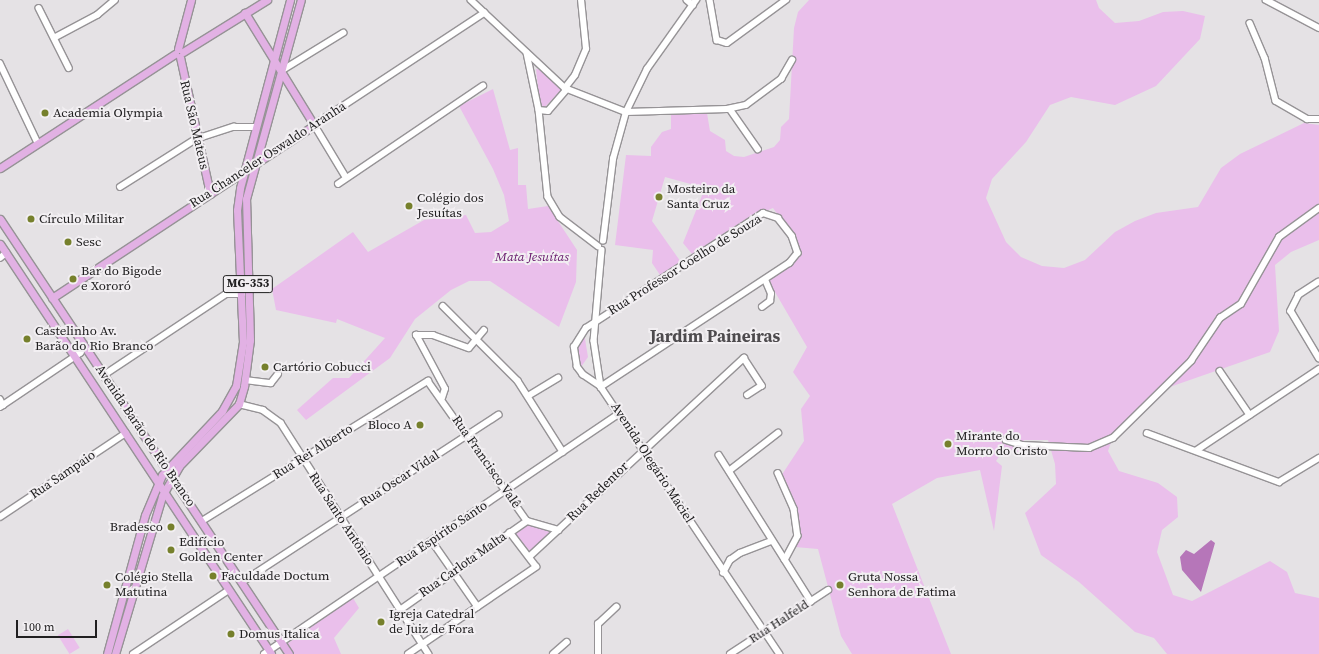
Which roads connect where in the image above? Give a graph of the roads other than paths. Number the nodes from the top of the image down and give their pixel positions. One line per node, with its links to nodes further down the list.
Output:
1 (115, 0): 19 (street)
2 (191, 0): 20 (main road, Rua São Mateus)
3 (267, 0): 14 (main road)
4 (290, 0): 23 (main road, MG-353)
5 (300, 0): 22 (main road, MG-353)
6 (471, 0): 15 (street)
7 (582, 0): 34 (street)
8 (687, 0): 12 (street)
9 (710, 0): 10 (street)
10 (786, 0)
11 (1266, 0): 17 (street)
12 (696, 2): 37 (street)
13 (39, 8): 19 (street)
14 (245, 13): 20 (main road); 23 (main road)
15 (484, 13): 21 (street); 39 (street, Rua Chanceler Oswaldo Aranha)
16 (1250, 23): 38 (street)
17 (1319, 28)
18 (343, 33): 27 (street)
19 (54, 38): 30 (street)
20 (179, 53): 25 (main road); 28 (main road, Rua São Mateus)
21 (527, 53): 29 (street); 32 (street)
22 (284, 57): 23 (main road); 27 (street); 31 (main road, MG-353)
23 (274, 59): 31 (main road); 40 (main road, MG-353)
24 (792, 60): 35 (street)
25 (170, 61): 28 (main road); 42 (main road)
26 (0, 63): 42 (street)
27 (295, 64): 31 (street)
28 (180, 65): 41 (main road, Rua São Mateus)
29 (541, 67): 32 (street); 34 (street)
30 (69, 68)
31 (281, 71): 39 (main road); 44 (main road, MG-353)
32 (531, 72): 36 (street)
33 (483, 86): 47 (street)
34 (566, 89): 36 (street); 37 (street)
35 (730, 109): 37 (street); 43 (street)
36 (539, 110): 54 (street)
37 (626, 112): 54 (street)
38 (1319, 119)
39 (314, 125): 44 (main road, Rua Chanceler Oswaldo Aranha); 47 (street)
40 (256, 127): 41 (street); 46 (main road, MG-353)
41 (196, 139): 49 (street); 50 (main road, Rua São Mateus)
42 (38, 143): 45 (main road)
43 (758, 149)
44 (253, 165): 46 (main road, Rua Chanceler Oswaldo Aranha); 74 (main road, MG-353)
45 (0, 168)
46 (244, 171): 50 (main road, Rua Chanceler Oswaldo Aranha); 58 (main road, MG-353)
47 (346, 178): 48 (street)
48 (338, 184)
49 (120, 188)
50 (210, 194): 59 (main road, Rua Chanceler Oswaldo Aranha)
51 (1319, 208): 90 (street)
52 (0, 219): 59 (main road, Avenida Barão do Rio Branco)
53 (0, 244): 55 (main road, Avenida Barão do Rio Branco)
54 (600, 248): 62 (street, Avenida Olegário Maciel)
55 (3, 255): 66 (main road, Avenida Barão do Rio Branco)
56 (765, 280): 61 (street); 62 (street, Rua Professor Coelho de Souza); 76 (street)
57 (1319, 282): 68 (street)
58 (242, 294): 67 (main road, MG-353); 72 (street)
59 (52, 298): 65 (main road, Avenida Barão do Rio Branco)
60 (443, 306): 64 (street)
61 (762, 307)
62 (596, 322): 76 (street, Avenida Olegário Maciel); 76 (street)
63 (484, 330): 64 (street)
64 (480, 340): 78 (street); 79 (street)
65 (84, 346): 66 (street); 72 (main road, Avenida Barão do Rio Branco)
66 (75, 357): 82 (street); 87 (main road, Avenida Barão do Rio Branco)
67 (241, 358): 81 (main road); 97 (main road, MG-353)
68 (1319, 358)
69 (1319, 369): 85 (street)
70 (1220, 371): 85 (street)
71 (278, 374): 74 (street)
72 (104, 375): 97 (main road, Avenida Barão do Rio Branco)
73 (558, 378): 78 (street)
74 (245, 380): 81 (main road, MG-353)
75 (424, 382): 79 (street, Rua Francisco Valê); 95 (street, Rua Rei Alberto)
76 (601, 387): 83 (street, Avenida Olegário Maciel)
77 (748, 395): 91 (street, Rua Redentor)
78 (528, 396): 93 (street)
79 (442, 398): 89 (street, Rua Francisco Valê)
80 (0, 399): 82 (street)
81 (239, 404): 95 (street, Rua Santo Antônio); 100 (main road, MG-353)
82 (2, 406)
83 (619, 414): 91 (street, Avenida Olegário Maciel); 93 (street, Rua Espírito Santo)
84 (498, 415): 89 (street, Rua Oscar Vidal)
85 (1250, 415): 92 (street)
86 (778, 432): 98 (street)
87 (126, 433): 101 (main road, Avenida Barão do Rio Branco); 106 (street, Rua Sampaio)
88 (1147, 433): 92 (street)
89 (467, 435): 103 (street, Rua Francisco Valê); 107 (street, Rua Oscar Vidal)
90 (1006, 440)
91 (643, 450): 110 (street, Rua Redentor); 117 (street, Avenida Olegário Maciel)
92 (1196, 450): 96 (street)
93 (563, 452): 103 (street, Rua Espírito Santo)
94 (719, 455): 98 (street)
95 (302, 458): 107 (street, Rua Santo Antônio); 108 (street, Rua Rei Alberto)
96 (1319, 458)
97 (167, 467): 100 (main road, Avenida Barão do Rio Branco); 101 (main road, MG-353)
98 (729, 471): 113 (street)
99 (778, 473): 115 (street)
100 (173, 476): 102 (main road); 108 (main road, Avenida Barão do Rio Branco)
101 (159, 483): 102 (main road, Avenida Barão do Rio Branco); 131 (main road, MG-353)
102 (165, 491): 104 (main road, Avenida Barão do Rio Branco); 105 (main road)
103 (506, 491): 109 (street, Rua Francisco Valê); 112 (street, Rua Espírito Santo)
104 (170, 500): 105 (main road); 120 (main road, Avenida Barão do Rio Branco)
105 (159, 504): 132 (main road)
106 (0, 517)
107 (340, 518): 118 (street, Rua Santo Antônio); 119 (street, Rua Oscar Vidal)
108 (202, 521): 119 (main road, Avenida Barão do Rio Branco)
109 (527, 521): 110 (street, Rua Francisco Valê); 111 (street, Rua Carlota Malta)
110 (559, 530): 114 (street, Rua Redentor)
111 (510, 533): 114 (street); 116 (street, Rua Carlota Malta)
112 (432, 541): 116 (street); 118 (street, Rua Espírito Santo)
113 (771, 541): 115 (street); 117 (street)
114 (529, 557): 123 (street)
115 (785, 560): 122 (street)
116 (453, 572): 123 (street); 125 (street, Rua Carlota Malta)
117 (723, 573): 126 (street, Avenida Olegário Maciel)
118 (379, 577): 125 (street, Rua Santo Antônio); 128 (street, Rua Espírito Santo)
119 (242, 582): 128 (main road, Avenida Barão do Rio Branco)
120 (229, 590): 130 (main road, Avenida Barão do Rio Branco); 133 (street)
121 (828, 590): 122 (street, Rua Halfeld)
122 (811, 601): 126 (street, Rua Halfeld)
123 (478, 607): 129 (street)
124 (616, 607): 138 (street)
125 (400, 610): 129 (street, Rua Santo Antônio)
126 (764, 631): 139 (street, Rua Halfeld); 140 (street, Avenida Olegário Maciel)
127 (567, 642): 137 (street)
128 (282, 643): 130 (street, Rua Espírito Santo); 134 (main road, Avenida Barão do Rio Branco)
129 (422, 644): 135 (street); 136 (street, Rua Santo Antônio)
130 (268, 653)
131 (107, 654)
132 (115, 654)
133 (133, 654)
134 (289, 654)
135 (408, 654)
136 (429, 654)
137 (553, 654)
138 (598, 654)
139 (730, 654)
140 (780, 654)

